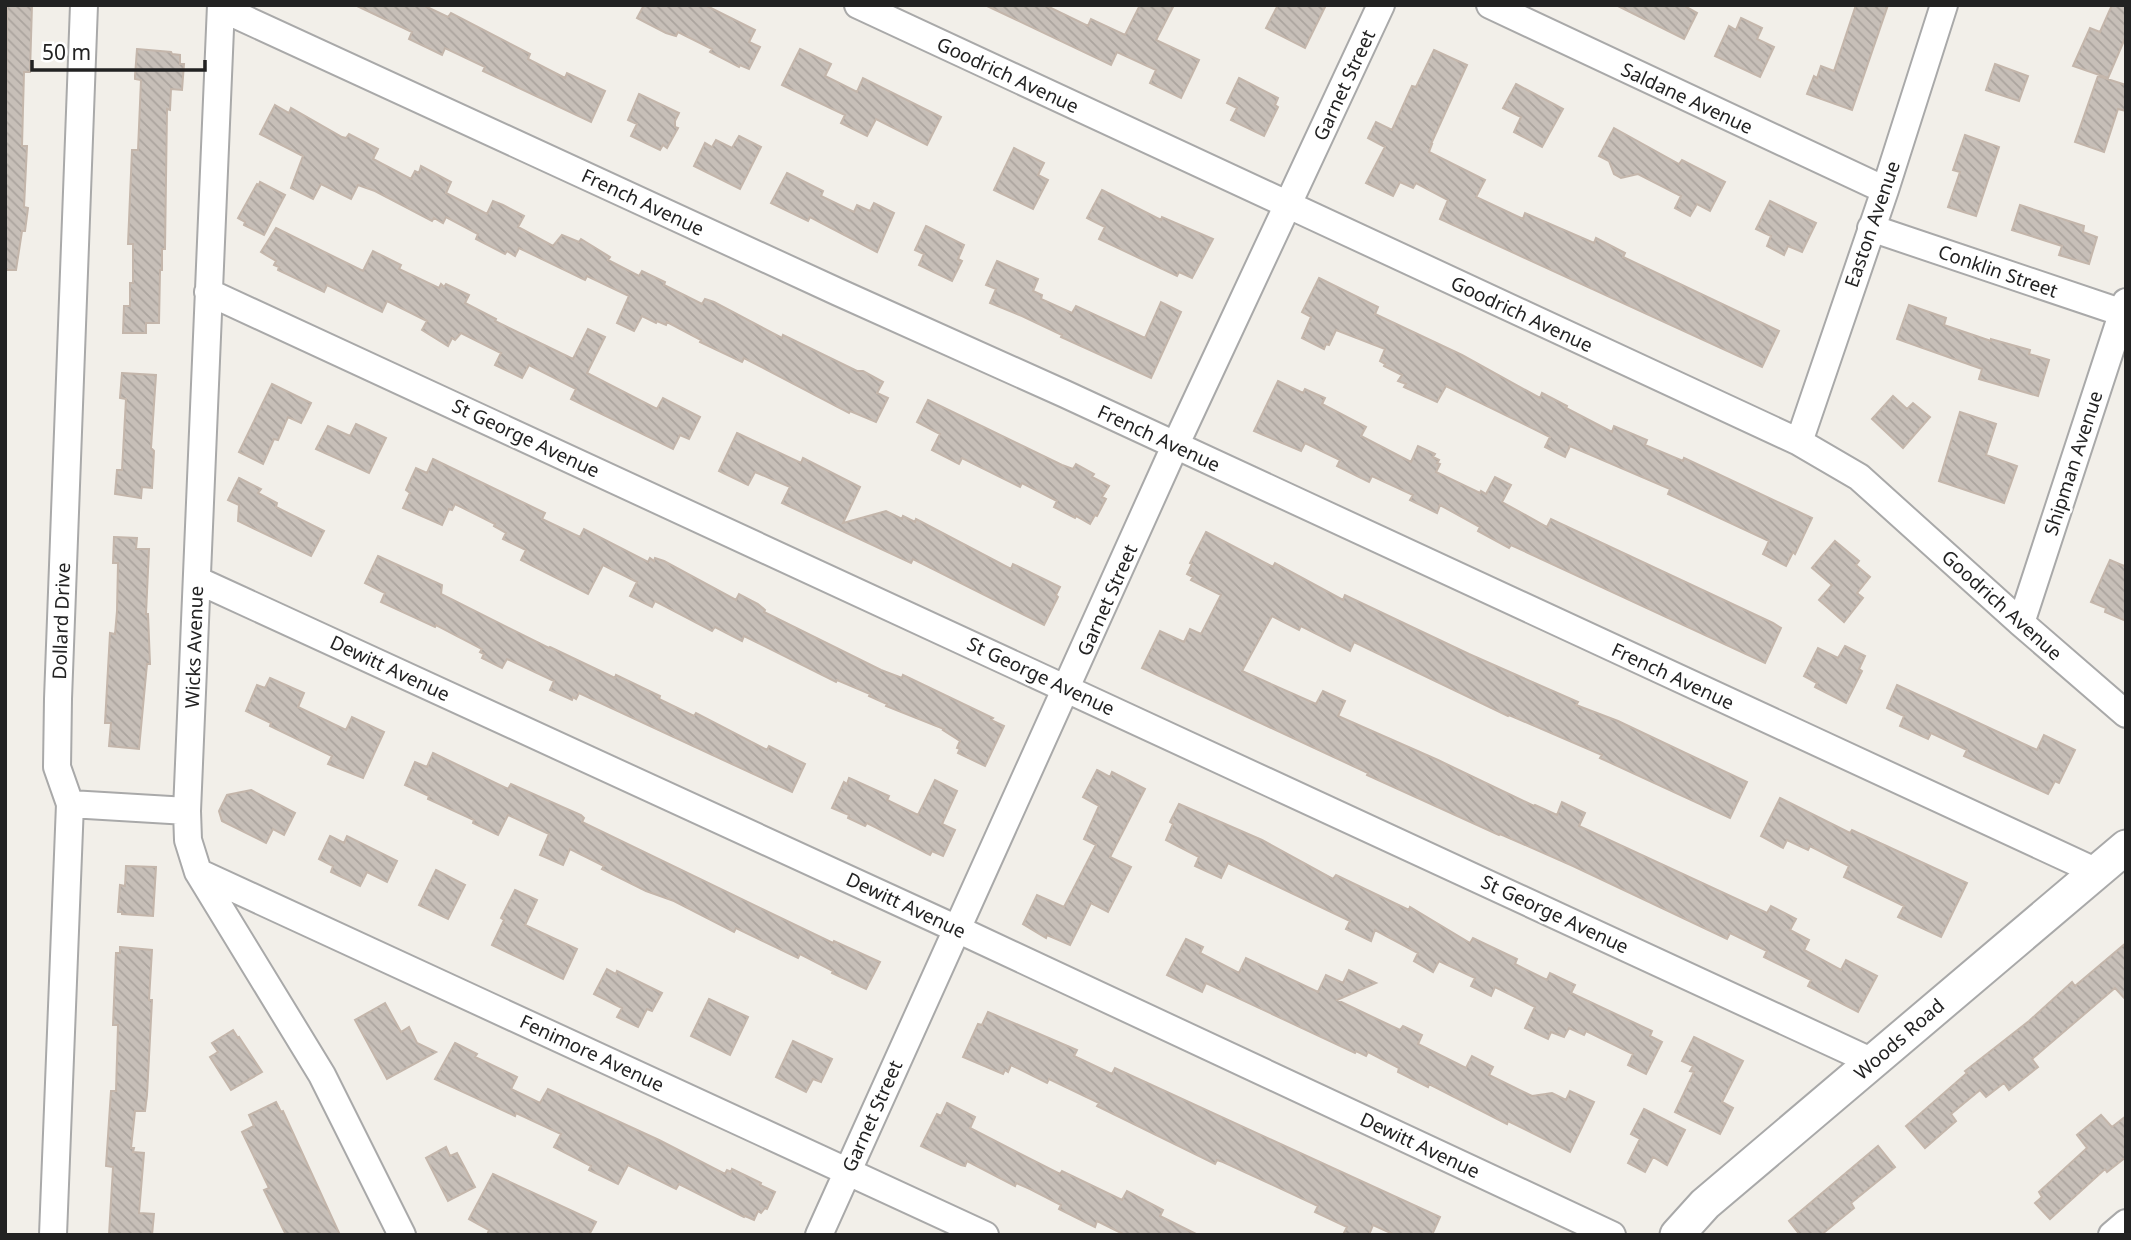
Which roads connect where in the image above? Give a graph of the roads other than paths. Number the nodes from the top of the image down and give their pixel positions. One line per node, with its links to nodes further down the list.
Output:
1 (84, 5): 18 (street, Dollard Drive)
2 (858, 5): 8 (street, Goodrich Avenue)
3 (1381, 5): 8 (street, Garnet Street)
4 (1490, 5): 7 (street, Saldane Avenue)
5 (1944, 5): 7 (street, Easton Avenue)
6 (221, 6): 10 (street, Wicks Avenue); 13 (street, French Avenue)
7 (1885, 190): 9 (street, Easton Avenue)
8 (1287, 206): 12 (street, Goodrich Avenue); 13 (street, Garnet Street)
9 (1871, 228): 11 (street, Conklin Street); 12 (street, Easton Avenue)
10 (208, 292): 14 (street, Wicks Avenue); 16 (street, St George Avenue)
11 (2125, 309): 15 (street, Shipman Avenue)
12 (1799, 442): 15 (street, Goodrich Avenue)
13 (1175, 446): 16 (street, Garnet Street); 21 (street, French Avenue)
14 (197, 580): 19 (street, Wicks Avenue); 23 (street, Dewitt Avenue)
15 (2021, 623): 17 (street, Goodrich Avenue)
16 (1068, 688): 23 (street, Garnet Street); 24 (street, St George Avenue)
17 (2126, 714)
18 (70, 804): 19 (street); 27 (street, Dollard Drive)
19 (187, 811): 22 (street, Wicks Avenue)
20 (2126, 847): 21 (street, Woods Road)
21 (2095, 871): 24 (street, Woods Road)
22 (198, 872): 25 (street, Fenimore Avenue); 28 (street, Wicks Avenue)
23 (957, 929): 25 (street, Garnet Street); 31 (street, Dewitt Avenue)
24 (1873, 1062): 32 (street, Woods Road)
25 (848, 1171): 29 (street, Garnet Street); 30 (street, Fenimore Avenue)
26 (2126, 1223): 33 (street)
27 (53, 1235)
28 (402, 1235)
29 (819, 1235)
30 (985, 1235)
31 (1612, 1235)
32 (1677, 1235)
33 (2112, 1235)

